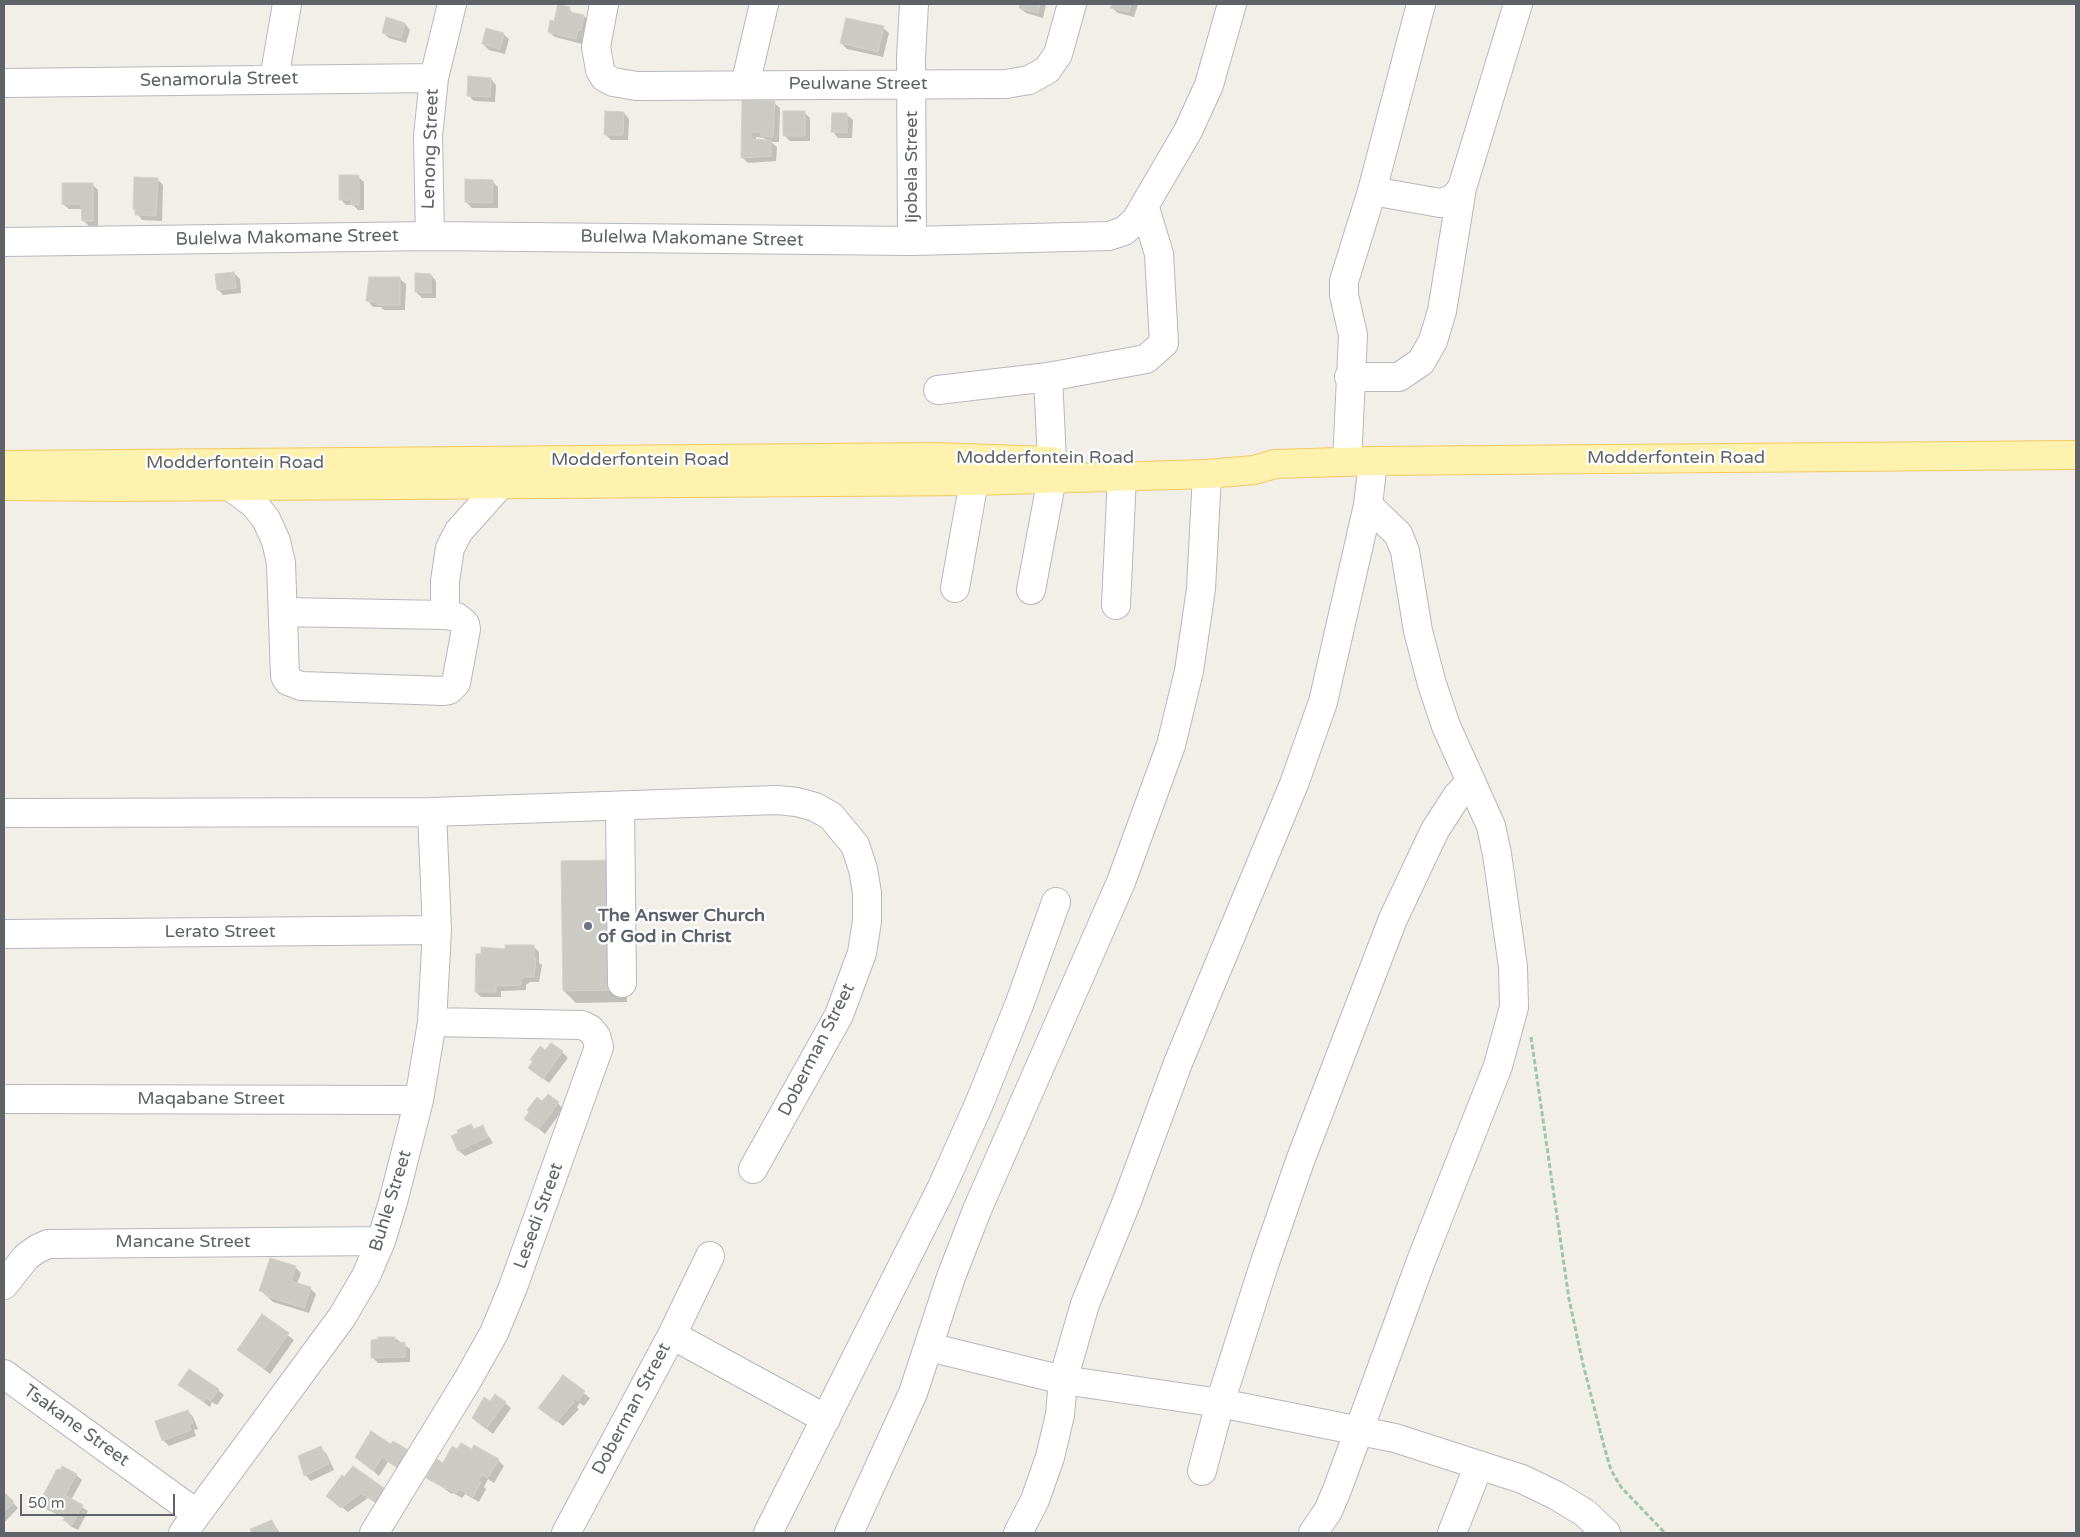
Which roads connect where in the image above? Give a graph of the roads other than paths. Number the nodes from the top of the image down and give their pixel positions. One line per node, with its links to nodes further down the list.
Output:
1 (287, 4): 11 (street)
2 (452, 4): 10 (street, Lenong Street)
3 (604, 4): 14 (street, Peulwane Street)
4 (764, 4): 14 (street)
5 (914, 4): 13 (street, Ijobela Street)
6 (1072, 4): 13 (street, Peulwane Street)
7 (1232, 4): 17 (street, Bulelwa Makomane Street)
8 (1421, 4): 16 (street)
9 (1518, 4): 15 (street)
10 (434, 78): 11 (street, Senamorula Street); 18 (street, Lenong Street)
11 (274, 79): 12 (street, Senamorula Street)
12 (4, 83)
13 (911, 83): 14 (street, Peulwane Street); 19 (street, Ijobela Street)
14 (745, 85)
15 (1462, 188): 16 (street); 22 (street)
16 (1372, 191): 22 (street)
17 (1145, 208): 19 (street, Bulelwa Makomane Street); 21 (street)
18 (430, 236): 19 (street, Bulelwa Makomane Street); 20 (street, Bulelwa Makomane Street)
19 (912, 241)
20 (4, 242)
21 (1048, 377): 23 (street); 28 (street)
22 (1349, 378): 25 (street)
23 (938, 390)
24 (2076, 455): 25 (main road, Modderfontein Road)
25 (1360, 461): 26 (main road, Modderfontein Road); 35 (street)
26 (1275, 464): 28 (main road, Modderfontein Road); 29 (main road, Modderfontein Road)
27 (4, 465): 28 (main road, Modderfontein Road)
28 (1052, 469): 30 (main road, Modderfontein Road); 31 (main road, Modderfontein Road); 37 (street)
29 (1207, 474): 30 (main road, Modderfontein Road); 57 (street)
30 (1122, 476): 38 (street)
31 (974, 481): 32 (main road, Modderfontein Road); 36 (street)
32 (501, 484): 34 (main road, Modderfontein Road); 40 (street)
33 (4, 486): 34 (main road, Modderfontein Road)
34 (230, 486): 39 (street)
35 (1368, 505): 41 (street); 59 (street)
36 (955, 588)
37 (1031, 590)
38 (1116, 605)
39 (284, 612): 40 (street); 40 (street)
40 (445, 614)
41 (1471, 781): 60 (street); 62 (street)
42 (620, 806): 43 (street); 48 (street); 52 (street, Doberman Street)
43 (432, 812): 44 (street); 46 (street, Buhle Street)
44 (4, 813)
45 (1056, 902): 61 (street)
46 (437, 930): 47 (street, Lerato Street); 49 (street, Buhle Street)
47 (4, 934)
48 (622, 983)
49 (432, 1022): 51 (street, Buhle Street); 67 (street, Lesedi Street)
50 (4, 1099): 51 (street, Maqabane Street)
51 (419, 1100): 53 (street, Buhle Street)
52 (753, 1169)
53 (381, 1240): 55 (street, Mancane Street); 66 (street, Buhle Street)
54 (710, 1256): 56 (street, Doberman Street)
55 (4, 1285)
56 (672, 1335): 61 (street); 68 (street, Doberman Street)
57 (929, 1347): 59 (street); 70 (street)
58 (4, 1374): 66 (street, Tsakane Street)
59 (1063, 1380): 60 (street); 71 (street)
60 (1220, 1403): 62 (street); 64 (street)
61 (826, 1420): 69 (street)
62 (1358, 1431): 63 (street); 72 (street)
63 (1479, 1464): 65 (street); 73 (street)
64 (1202, 1471)
65 (1579, 1523): 74 (street)
66 (188, 1528)
67 (374, 1533)
68 (566, 1533)
69 (768, 1533)
70 (849, 1533)
71 (1018, 1533)
72 (1313, 1533)
73 (1452, 1533)
74 (1606, 1533)

